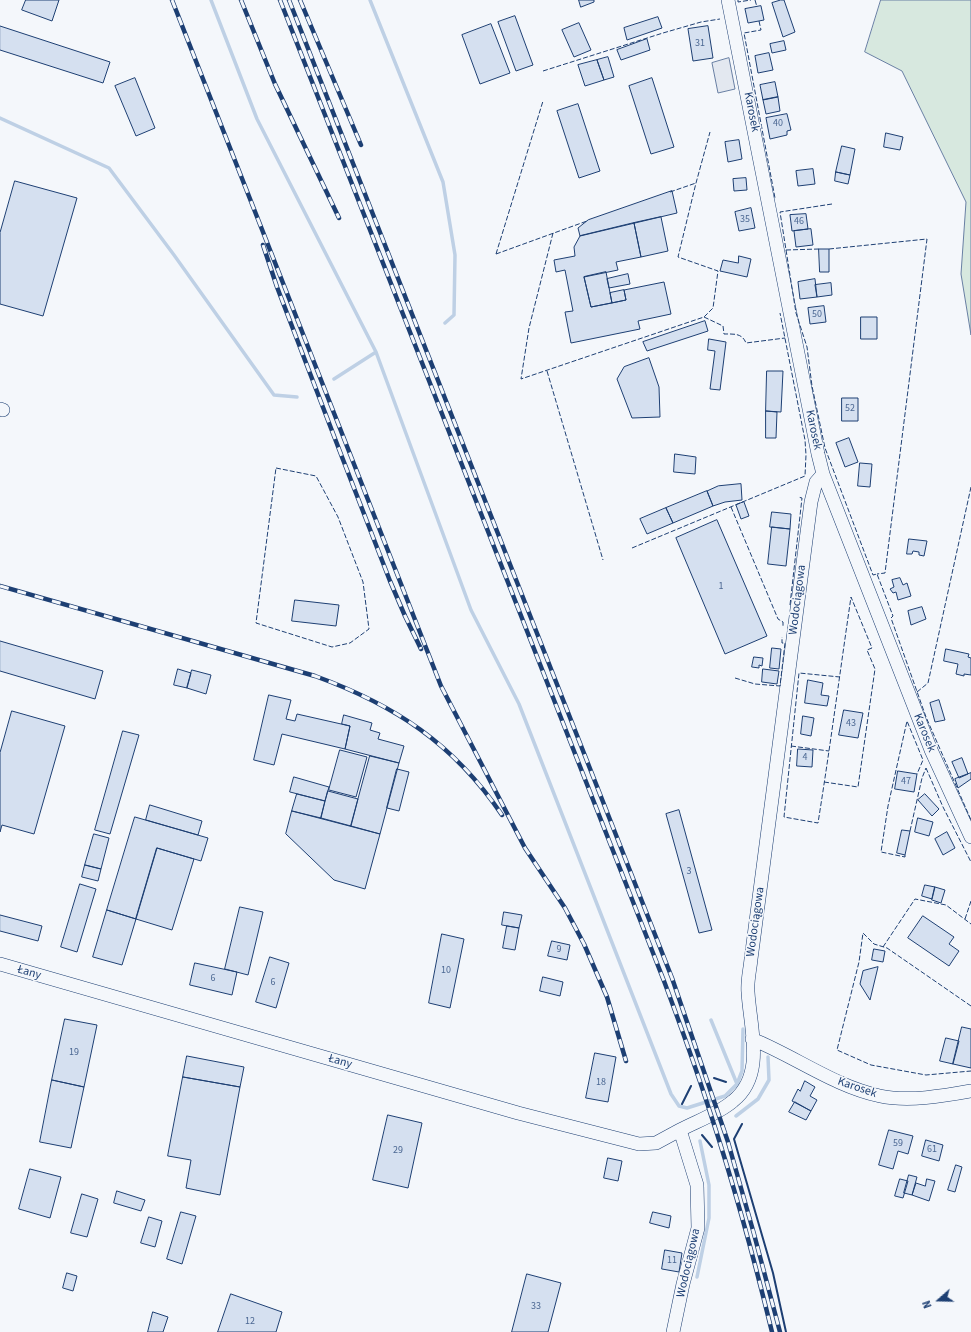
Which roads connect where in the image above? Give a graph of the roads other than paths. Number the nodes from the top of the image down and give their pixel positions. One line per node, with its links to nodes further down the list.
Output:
1 (728, 0): 2 (street, Karosek)
2 (823, 474): 3 (street, Karosek); 5 (street, Wodociągowa)
3 (971, 837)
4 (0, 964): 7 (street, Łany)
5 (752, 1039): 6 (street, Karosek); 7 (street, Wodociągowa)
6 (971, 1091)
7 (680, 1130): 8 (street, Wodociągowa)
8 (673, 1332)

